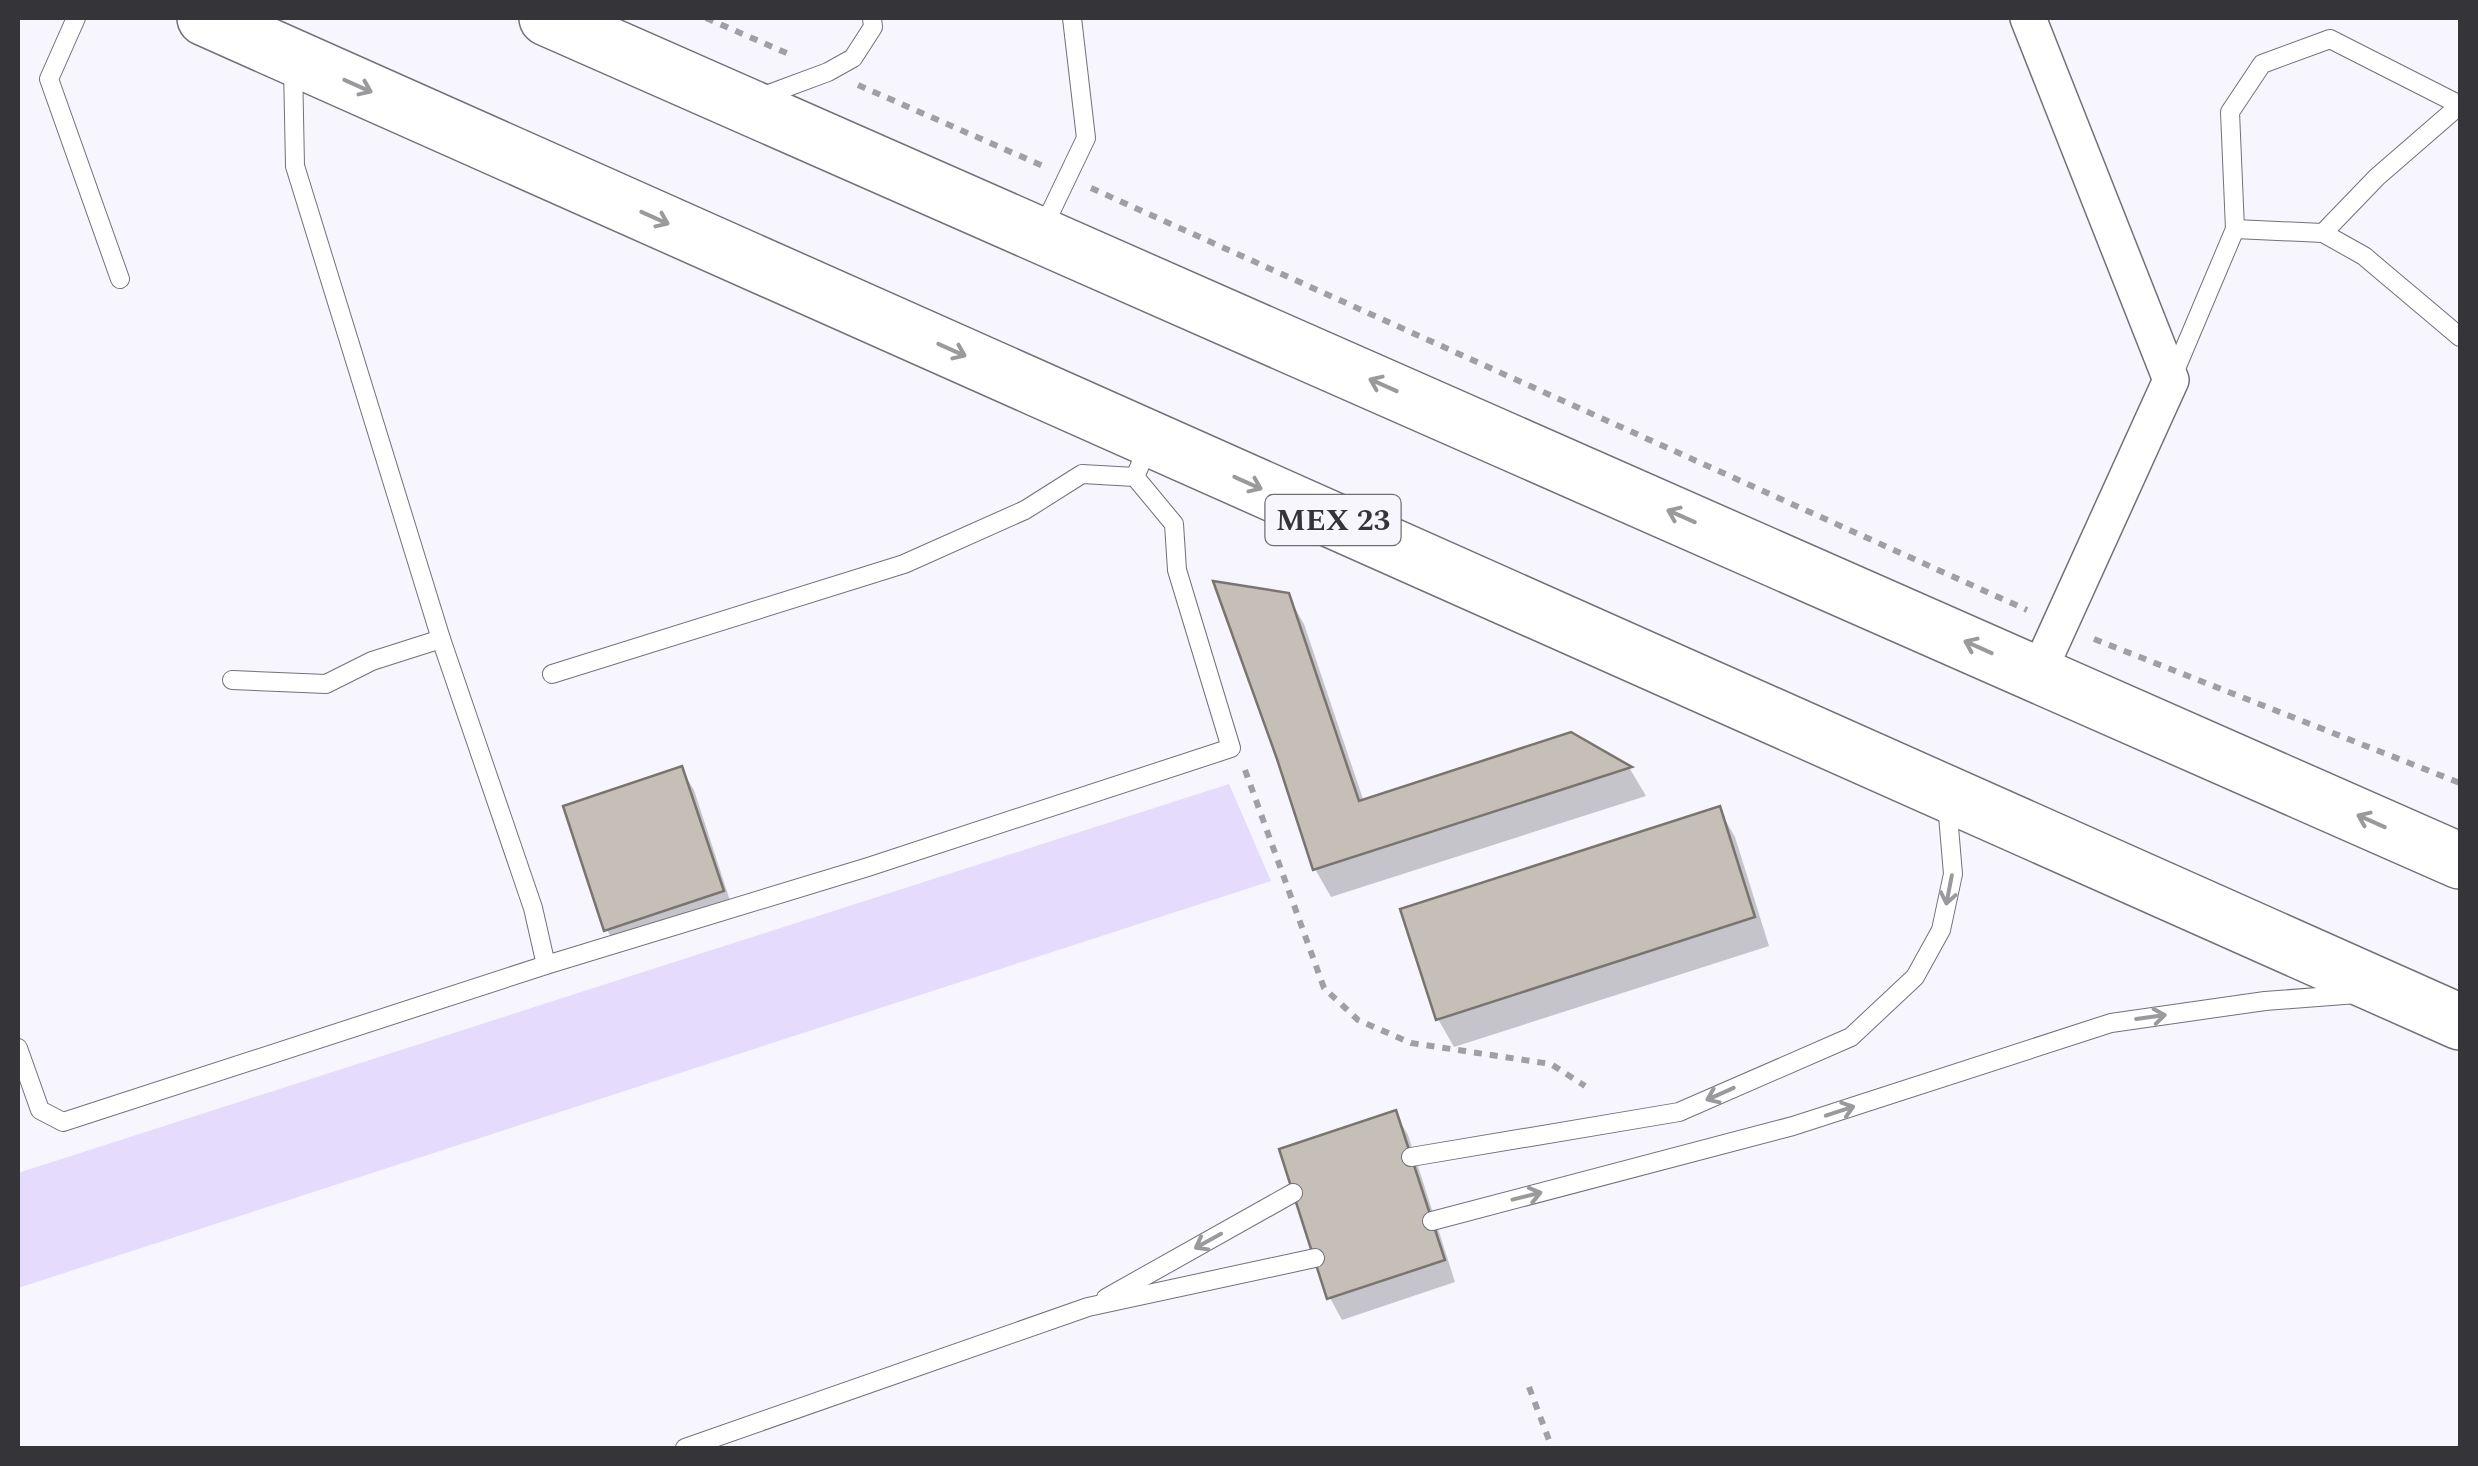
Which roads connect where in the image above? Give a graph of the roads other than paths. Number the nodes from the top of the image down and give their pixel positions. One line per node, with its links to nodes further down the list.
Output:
1 (76, 18): 13 (lane)
2 (205, 18): 7 (highway, MEX 23)
3 (547, 18): 8 (highway)
4 (872, 18): 8 (lane)
5 (1072, 18): 12 (lane)
6 (2028, 18): 15 (street)
7 (293, 56): 16 (highway, MEX 23, one-way to 16); 17 (lane)
8 (744, 104): 12 (highway)
9 (2460, 105): 10 (lane); 11 (lane)
10 (2235, 230): 11 (lane); 15 (lane)
11 (2324, 233): 14 (lane)
12 (1040, 234): 18 (highway, one-way to 12)
13 (120, 279)
14 (2460, 337)
15 (2171, 380): 18 (street)
16 (1143, 458): 19 (lane); 21 (highway, MEX 23, one-way to 21); 23 (lane)
17 (441, 638): 20 (lane); 23 (lane)
18 (2049, 649): 22 (highway, one-way to 18)
19 (552, 674)
20 (232, 680)
21 (1947, 794): 24 (highway, MEX 23); 27 (lane, one-way to 27)
22 (2460, 861)
23 (546, 964): 26 (lane)
24 (2390, 991): 25 (highway, MEX 23); 29 (lane, one-way to 24)
25 (2460, 1022)
26 (18, 1048)
27 (1411, 1157)
28 (1293, 1193): 31 (lane, one-way to 31)
29 (1432, 1220)
30 (1314, 1258): 31 (lane)
31 (1088, 1307): 32 (lane)
32 (685, 1448)

